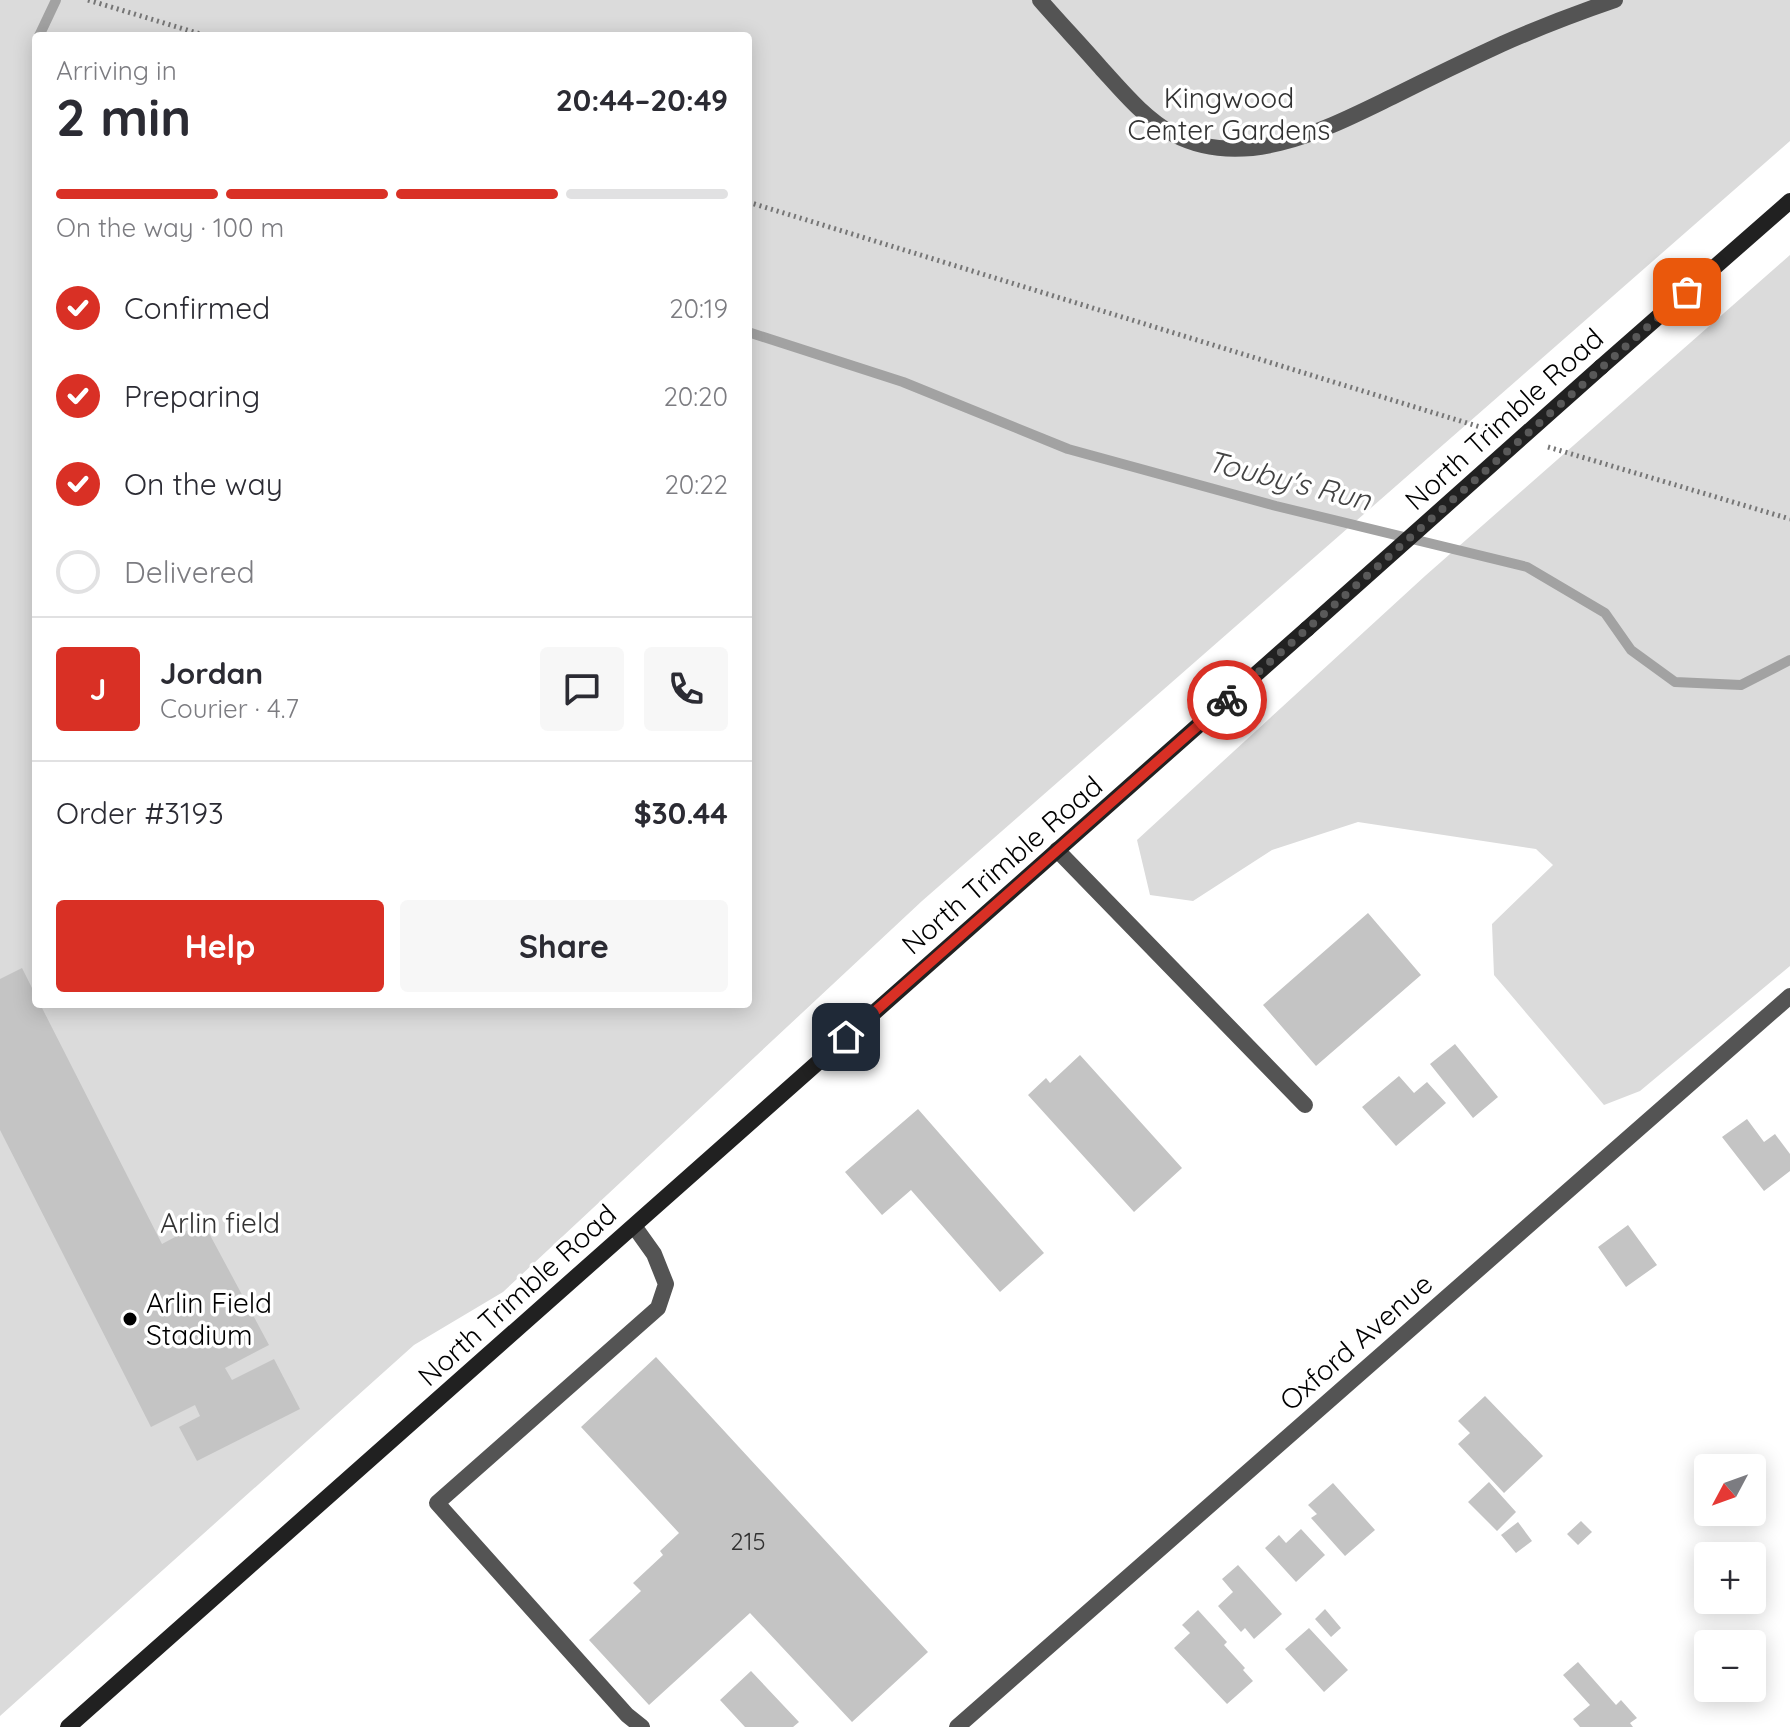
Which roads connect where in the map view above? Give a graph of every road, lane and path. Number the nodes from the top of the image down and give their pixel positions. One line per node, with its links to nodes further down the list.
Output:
1 (88, 0): 4 (path)
2 (1040, 0): 3 (street)
3 (1615, 0)
4 (194, 32)
5 (1790, 201): 10 (main road, North Trimble Road, bridge)
6 (752, 203): 7 (path)
7 (1503, 434)
8 (1548, 447): 9 (path)
9 (1790, 519)
10 (1057, 850): 12 (street); 13 (main road, North Trimble Road)
11 (1790, 996): 16 (street, Oxford Avenue)
12 (1305, 1105)
13 (634, 1226): 14 (main road, North Trimble Road); 15 (street)
14 (68, 1727)
15 (642, 1727)
16 (957, 1727)

